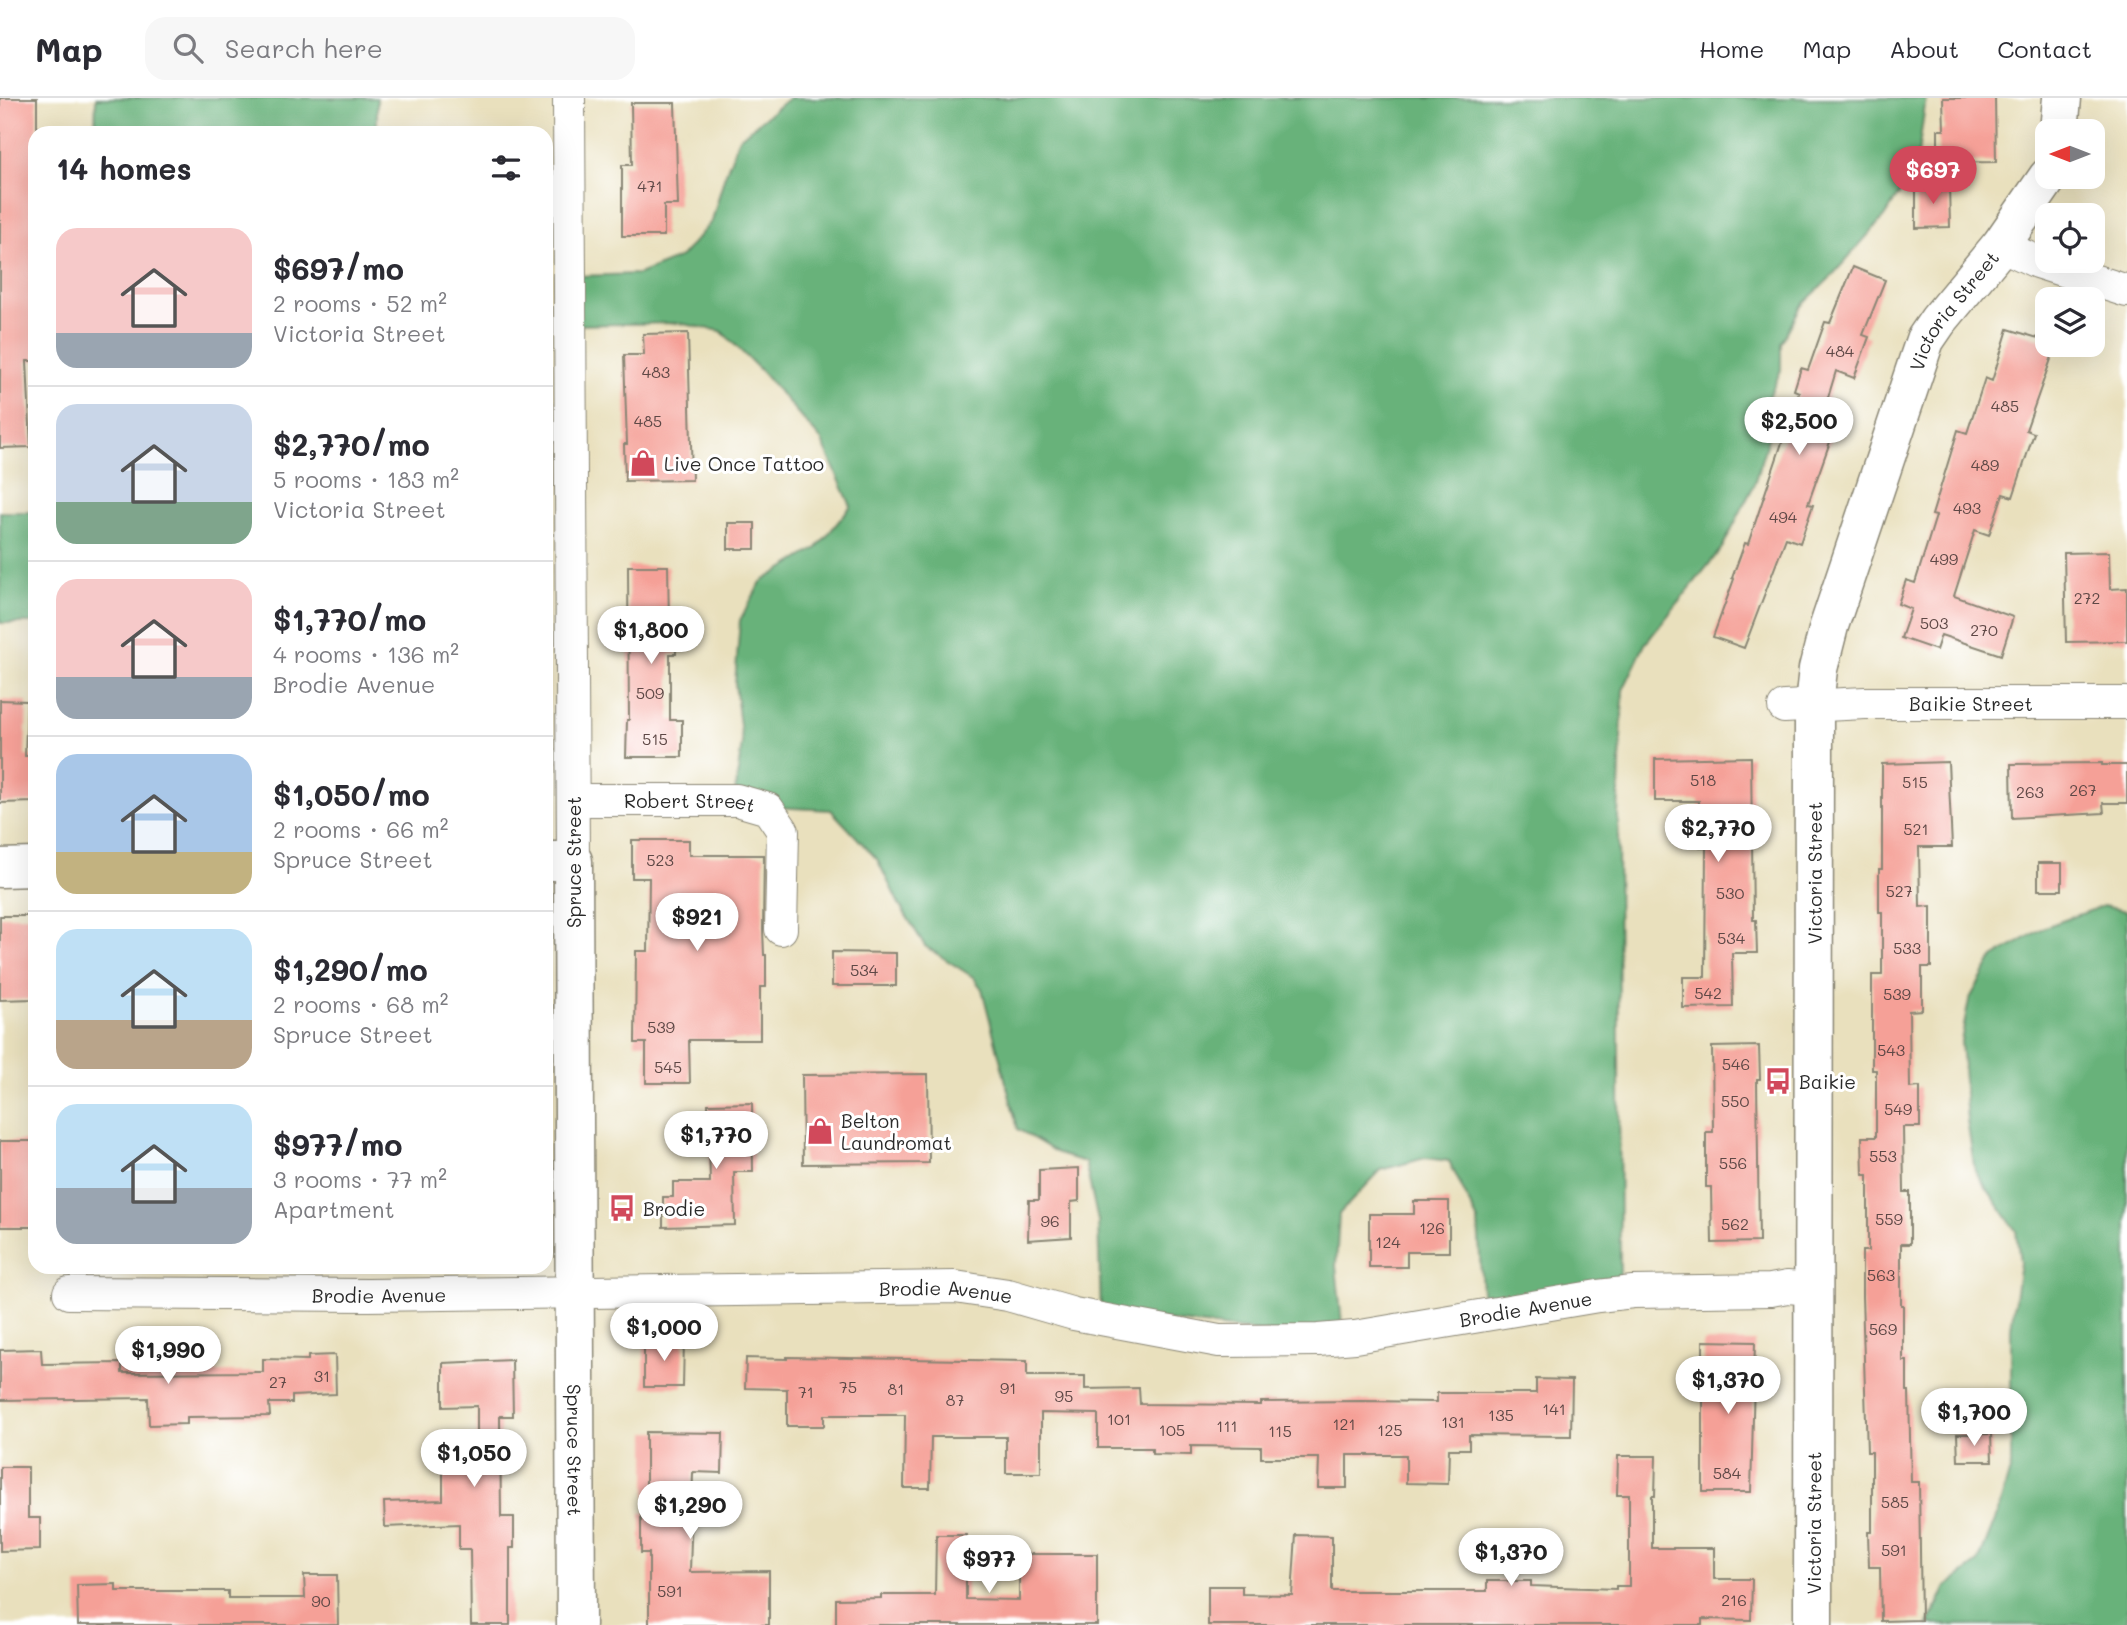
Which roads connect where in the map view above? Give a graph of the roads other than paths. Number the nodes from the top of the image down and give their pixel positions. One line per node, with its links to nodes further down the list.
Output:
1 (569, 98): 6 (street, Spruce Street)
2 (2062, 98): 3 (street)
3 (2060, 119)
4 (2040, 189): 5 (street, Victoria Street)
5 (2001, 245): 7 (street); 9 (street, Victoria Street)
6 (558, 287): 10 (street, Spruce Street)
7 (2127, 291)
8 (2127, 703): 9 (street, Baikie Street)
9 (1799, 705): 15 (street, Victoria Street)
10 (573, 800): 11 (street, Spruce Street); 14 (street, Robert Street)
11 (559, 861): 16 (street, Spruce Street)
12 (0, 867): 13 (street)
13 (28, 867)
14 (781, 929)
15 (1814, 1289): 16 (street, Brodie Avenue); 19 (street, Victoria Street)
16 (574, 1292): 17 (street, Brodie Avenue); 18 (street, Spruce Street)
17 (69, 1293)
18 (576, 1625)
19 (1813, 1625)

